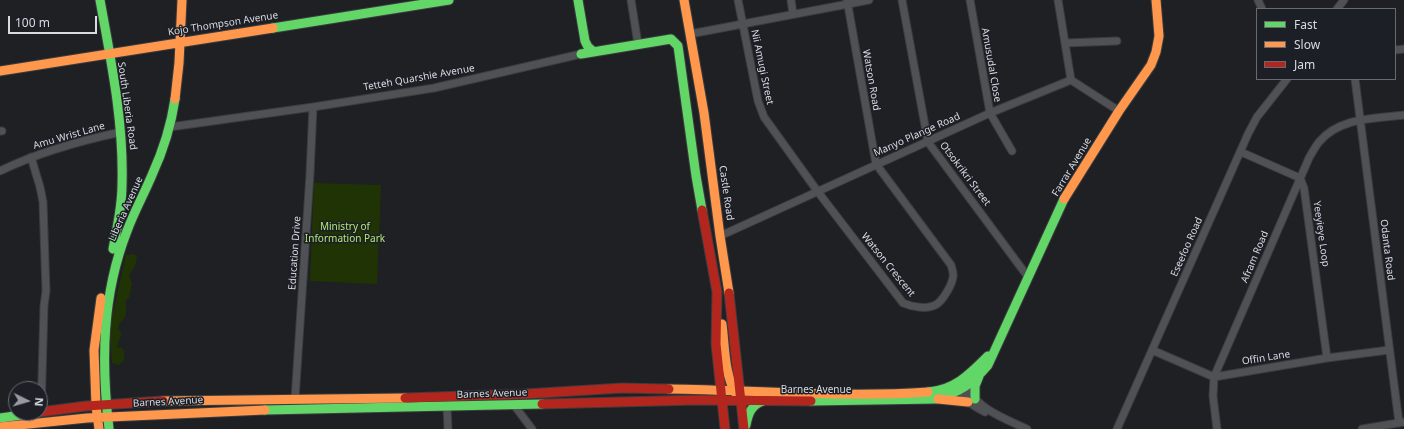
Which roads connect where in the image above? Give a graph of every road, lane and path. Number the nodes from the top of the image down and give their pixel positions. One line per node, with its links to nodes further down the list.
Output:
1 (100, 0): 27 (main road, South Liberia Road)
2 (182, 0): 22 (main road, Liberia Avenue)
3 (449, 0): 16 (main road, Kojo Thompson Avenue)
4 (578, 0): 23 (main road)
5 (631, 0): 25 (street)
6 (684, 0): 20 (main road, Castle Road)
7 (738, 0): 19 (street, Nii Amugi Street)
8 (791, 0): 18 (street)
9 (870, 0): 15 (street)
10 (902, 0): 42 (street, Otsokrikri Street)
11 (970, 0): 36 (street, Amusudal Close)
12 (1058, 0): 24 (street)
13 (1156, 0): 34 (main road, Farrar Avenue)
14 (1344, 0): 17 (street)
15 (847, 2): 18 (street); 46 (street, Watson Road)
16 (402, 4): 22 (main road, Kojo Thompson Avenue)
17 (1338, 8)
18 (793, 14): 19 (street)
19 (743, 24): 20 (street); 49 (street, Nii Amugi Street)
20 (690, 34): 35 (main road, Castle Road)
21 (1117, 41): 24 (street)
22 (181, 42): 27 (main road, Kojo Thompson Avenue); 40 (main road, Liberia Avenue)
23 (585, 42): 26 (main road); 28 (main road)
24 (1065, 43): 30 (street)
25 (638, 44): 26 (main road, Tetteh Quarshie Avenue); 38 (main road, Tetteh Quarshie Avenue)
26 (594, 52): 28 (main road, Tetteh Quarshie Avenue)
27 (109, 54): 29 (main road, Kojo Thompson Avenue); 41 (main road, South Liberia Road)
28 (581, 54): 33 (street, Tetteh Quarshie Avenue)
29 (0, 71)
30 (1071, 80): 34 (street); 36 (street, Manyo Plange Road)
31 (1286, 80): 44 (street, Eseefoo Road)
32 (1355, 80): 39 (street, Odanta Road)
33 (313, 107): 40 (street, Tetteh Quarshie Avenue); 69 (street, Education Drive)
34 (1119, 111): 53 (main road, Farrar Avenue)
35 (704, 113): 38 (main road); 52 (main road, Castle Road)
36 (990, 113): 42 (street, Manyo Plange Road); 43 (street, Amusudal Close)
37 (1404, 115): 39 (street, Afram Road)
38 (688, 116): 54 (main road)
39 (1360, 120): 48 (street, Afram Road); 57 (street, Odanta Road)
40 (170, 127): 51 (main road, Liberia Avenue)
41 (121, 132): 45 (street, Amu Wrist Lane); 50 (main road, South Liberia Road)
42 (928, 142): 46 (street, Manyo Plange Road); 53 (street, Otsokrikri Street)
43 (1012, 151)
44 (1241, 152): 48 (street); 56 (street, Eseefoo Road)
45 (31, 157): 47 (street, Amu Wrist Lane); 63 (street)
46 (876, 164): 49 (street, Manyo Plange Road); 49 (street, Watson Crescent)
47 (0, 171)
48 (1300, 178): 58 (street, Yeeyieye Loop); 62 (street, Afram Road)
49 (818, 192): 52 (street, Manyo Plange Road)
50 (120, 216): 51 (main road); 75 (main road, Liberia Avenue)
51 (130, 220): 75 (main road, Liberia Avenue)
52 (720, 236): 60 (main road, Castle Road)
53 (1028, 277): 55 (main road, Farrar Avenue)
54 (717, 292): 59 (main road); 68 (main road)
55 (996, 347): 61 (main road, Farrar Avenue); 64 (main road, Farrar Avenue)
56 (1152, 350): 62 (street); 90 (street, Eseefoo Road)
57 (1389, 350): 58 (street, Offin Lane); 80 (street, Odanta Road)
58 (1327, 358): 62 (street, Offin Lane)
59 (719, 373): 65 (main road); 66 (main road)
60 (739, 376): 67 (main road); 68 (main road, Castle Road)
61 (979, 376): 64 (main road, Barnes Avenue); 74 (main road)
62 (1214, 377): 91 (street, Afram Road)
63 (40, 381)
64 (961, 385): 67 (main road, Barnes Avenue); 70 (main road, Barnes Avenue); 74 (street)
65 (701, 389): 66 (main road, Barnes Avenue); 69 (main road, Barnes Avenue)
66 (720, 389): 68 (main road, Barnes Avenue); 72 (main road)
67 (760, 391): 68 (main road, Barnes Avenue)
68 (737, 393): 72 (main road, Barnes Avenue); 73 (main road, Barnes Avenue); 88 (main road, Castle Road)
69 (295, 399): 75 (main road, Barnes Avenue)
70 (936, 399): 73 (main road, Barnes Avenue); 74 (main road)
71 (697, 400): 72 (main road, Barnes Avenue); 76 (main road, Barnes Avenue); 82 (main road)
72 (724, 400): 82 (main road)
73 (764, 400): 88 (main road)
74 (972, 401): 89 (street)
75 (101, 405): 78 (main road, Barnes Avenue); 79 (main road, Liberia Avenue)
76 (514, 405): 77 (main road, Barnes Avenue); 87 (street)
77 (447, 407): 79 (main road, Barnes Avenue); 86 (street)
78 (48, 412)
79 (102, 417): 81 (main road, Barnes Avenue); 84 (main road, Liberia Avenue); 85 (main road, Liberia Avenue)
80 (1401, 423): 83 (street)
81 (0, 427)
82 (727, 428)
83 (1372, 428): 92 (street)
84 (99, 429)
85 (109, 429)
86 (448, 429)
87 (532, 429)
88 (744, 429)
89 (1027, 429)
90 (1117, 429)
91 (1218, 429)
92 (1362, 429)

